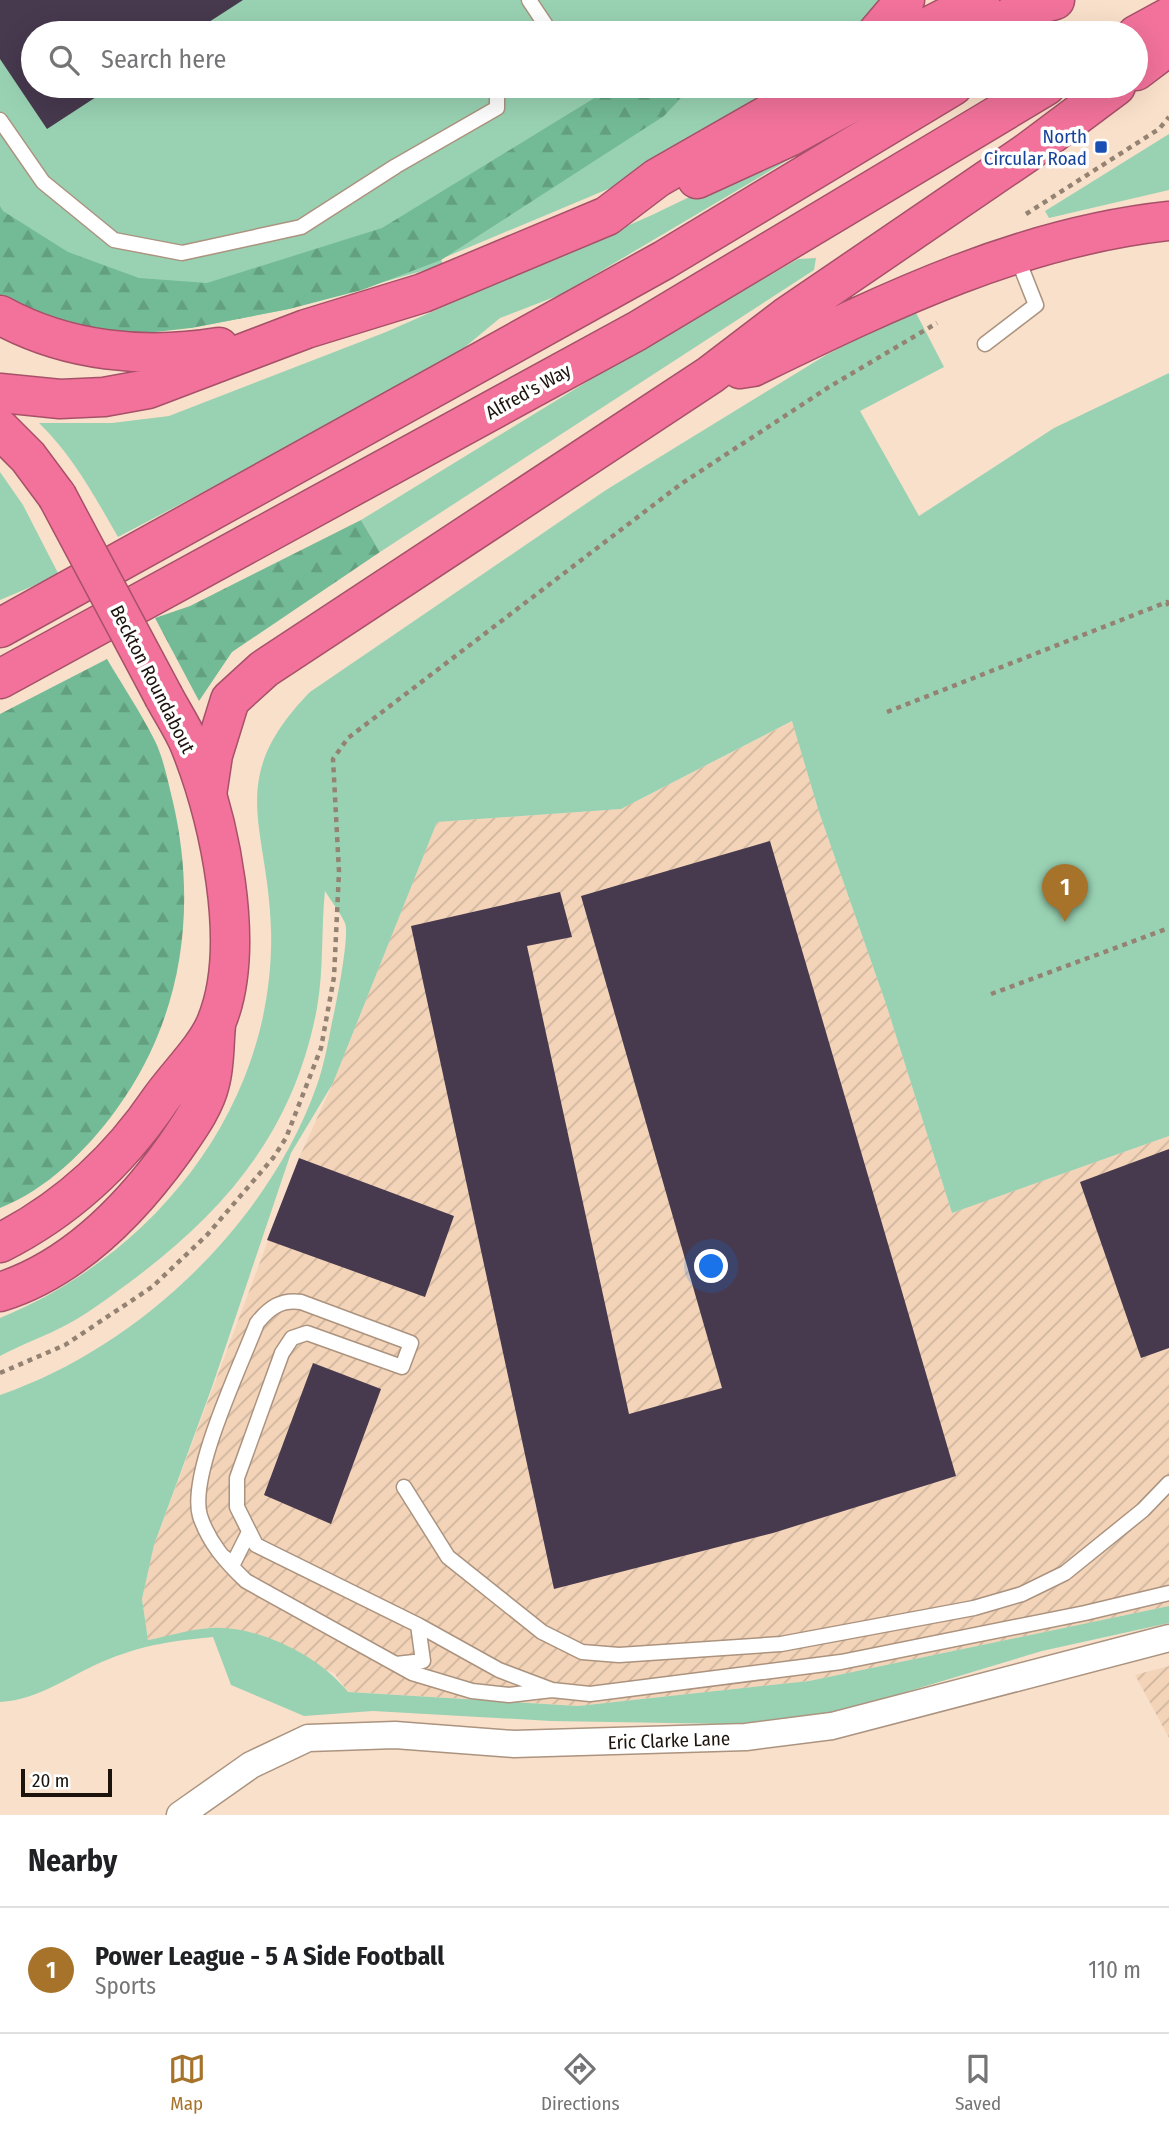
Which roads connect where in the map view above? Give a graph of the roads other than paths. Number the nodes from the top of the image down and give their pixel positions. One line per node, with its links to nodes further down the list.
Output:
1 (529, 0): 7 (lane)
2 (905, 0): 8 (highway)
3 (980, 0): 9 (highway)
4 (1055, 0): 10 (highway)
5 (1081, 0): 11 (highway)
6 (1169, 17): 12 (highway)
7 (543, 21)
8 (887, 21)
9 (939, 21)
10 (1003, 21)
11 (1051, 21)
12 (1148, 28)
13 (1169, 46): 14 (highway)
14 (1148, 62)
15 (497, 98): 21 (lane)
16 (797, 98): 22 (highway)
17 (859, 98): 22 (highway)
18 (933, 98): 31 (highway)
19 (1026, 98): 32 (highway, Alfred's Way)
20 (1100, 98): 28 (highway)
21 (0, 120)
22 (607, 216): 26 (highway)
23 (1169, 221): 24 (highway)
24 (1019, 235): 27 (lane); 28 (highway)
25 (0, 315): 26 (highway)
26 (306, 330): 29 (highway)
27 (985, 344)
28 (710, 375): 33 (highway)
29 (0, 393)
30 (0, 429): 33 (highway, Beckton Roundabout, bridge)
31 (0, 628)
32 (0, 679)
33 (207, 795): 34 (highway, Beckton Roundabout)
34 (216, 1025): 35 (highway, Beckton Roundabout); 36 (highway)
35 (0, 1243)
36 (0, 1293)
37 (1169, 1483): 38 (lane)
38 (404, 1486)
39 (250, 1532): 40 (lane); 40 (lane); 42 (lane)
40 (219, 1553): 44 (lane)
41 (1169, 1593): 45 (lane)
42 (418, 1625): 44 (lane); 45 (lane)
43 (1169, 1637): 46 (street, Eric Clarke Lane)
44 (396, 1664): 45 (lane)
45 (552, 1690)
46 (180, 1815)

